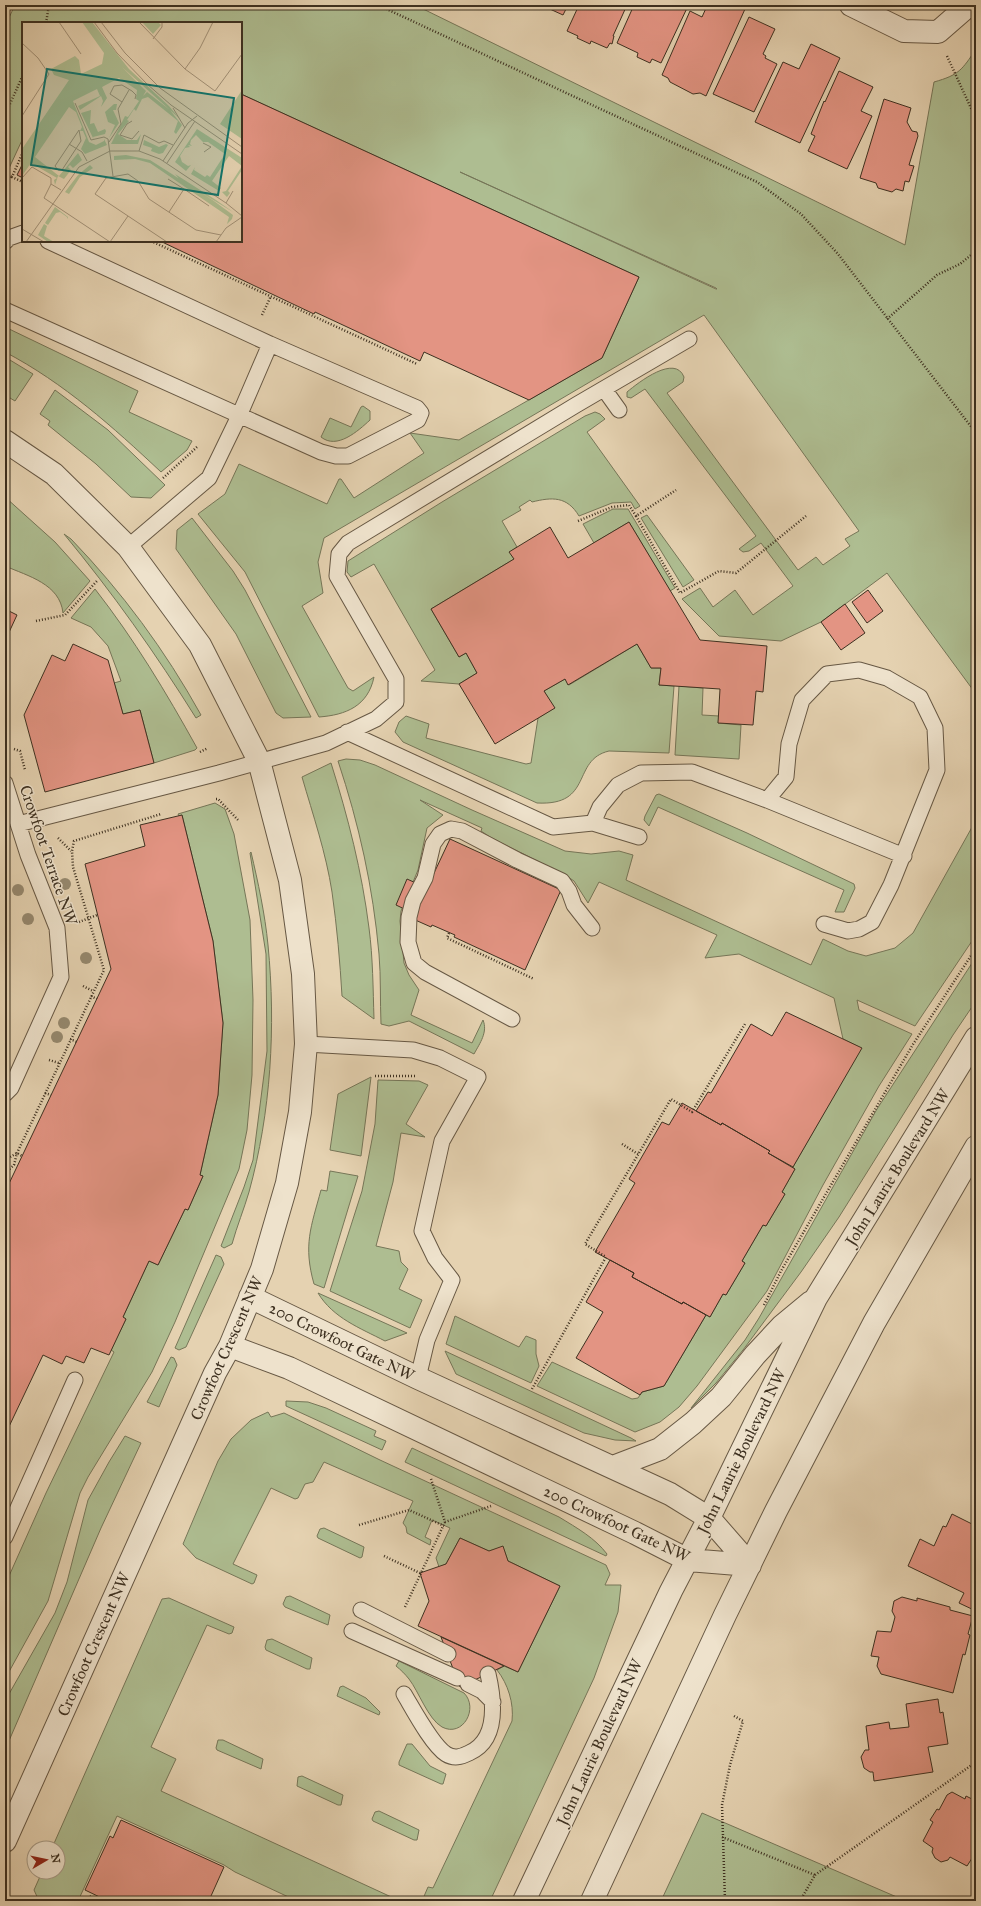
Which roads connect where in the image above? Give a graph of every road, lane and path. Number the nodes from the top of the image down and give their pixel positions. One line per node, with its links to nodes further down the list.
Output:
1 (49, 5): 5 (path)
2 (378, 5): 20 (path)
3 (851, 5): 6 (street)
4 (970, 5): 6 (street)
5 (46, 22)
6 (938, 32): 9 (path)
7 (22, 77): 8 (path)
8 (5, 115)
9 (976, 119)
10 (22, 154): 12 (path)
11 (5, 174): 12 (path)
12 (12, 177): 13 (path)
13 (22, 182)
14 (22, 233): 15 (lane)
15 (5, 242)
16 (50, 242): 22 (lane)
17 (153, 242): 23 (path)
18 (976, 251): 20 (path)
19 (5, 310): 26 (lane)
20 (887, 319): 27 (path)
21 (689, 339): 24 (lane)
22 (270, 344): 26 (lane); 26 (lane)
23 (417, 364)
24 (604, 389): 25 (lane); 38 (lane)
25 (619, 410)
26 (239, 416): 35 (lane)
27 (976, 433)
28 (5, 441): 35 (street, Crowfoot Crescent NW)
29 (199, 442): 30 (path)
30 (163, 478)
31 (676, 490): 32 (path)
32 (636, 516): 33 (path); 34 (path)
33 (806, 516)
34 (578, 521)
35 (128, 547): 39 (street, Crowfoot Crescent NW)
36 (97, 581): 37 (path)
37 (36, 621)
38 (347, 732): 39 (lane); 45 (lane)
39 (259, 761): 46 (lane); 66 (street, Crowfoot Crescent NW)
40 (5, 783): 46 (lane, Crowfoot Terrace NW)
41 (211, 800): 44 (path)
42 (767, 800): 45 (lane); 51 (lane); 51 (lane)
43 (166, 812): 49 (path)
44 (239, 821)
45 (593, 823): 48 (lane)
46 (18, 824): 70 (lane, Crowfoot Terrace NW)
47 (56, 836): 50 (path)
48 (638, 837)
49 (74, 841)
50 (72, 851)
51 (904, 856): 54 (lane)
52 (97, 915): 53 (path)
53 (89, 918)
54 (824, 924)
55 (592, 928): 61 (lane)
56 (449, 933): 58 (path)
57 (976, 948): 79 (path)
58 (534, 979)
59 (91, 996): 60 (path)
60 (97, 999)
61 (512, 1019)
62 (746, 1024): 74 (path)
63 (976, 1038): 78 (street, John Laurie Boulevard NW)
64 (70, 1039): 65 (path)
65 (77, 1042)
66 (306, 1044): 77 (street, Crowfoot Crescent NW); 81 (lane)
67 (375, 1076): 68 (path)
68 (420, 1076)
69 (45, 1093): 71 (path)
70 (5, 1094)
71 (51, 1095)
72 (622, 1144): 74 (path)
73 (976, 1147): 94 (street)
74 (638, 1154): 83 (path)
75 (22, 1156): 76 (path)
76 (5, 1160)
77 (250, 1297): 80 (street, Crowfoot Crescent NW); 81 (street, 200 Crowfoot Gate NW)
78 (816, 1298): 84 (street); 87 (street, John Laurie Boulevard NW)
79 (763, 1306)
80 (230, 1346): 93 (street, 200 Crowfoot Gate NW); 106 (street, Crowfoot Crescent NW)
81 (418, 1378): 84 (street, 200 Crowfoot Gate NW)
82 (76, 1380): 91 (lane)
83 (532, 1389)
84 (613, 1467): 87 (street, 200 Crowfoot Gate NW)
85 (431, 1479): 88 (path)
86 (491, 1506): 88 (path)
87 (709, 1518): 93 (street, John Laurie Boulevard NW); 94 (street, 200 Crowfoot Gate NW)
88 (445, 1522): 90 (path)
89 (359, 1525): 90 (path)
90 (444, 1526): 97 (path)
91 (5, 1537)
92 (384, 1556): 95 (path)
93 (688, 1560): 94 (street, 200 Crowfoot Gate NW); 110 (street, John Laurie Boulevard NW)
94 (750, 1565): 111 (street)
95 (420, 1573)
96 (361, 1610): 99 (lane)
97 (404, 1611)
98 (352, 1631): 102 (lane)
99 (448, 1654)
100 (488, 1674): 102 (lane)
101 (404, 1694): 102 (lane)
102 (493, 1702)
103 (734, 1716): 105 (path)
104 (976, 1762): 107 (path)
105 (722, 1837): 107 (path); 112 (path)
106 (5, 1841)
107 (815, 1875): 113 (path)
108 (87, 1901): 109 (path)
109 (101, 1901)
110 (524, 1901)
111 (592, 1901)
112 (725, 1901)
113 (800, 1901)

